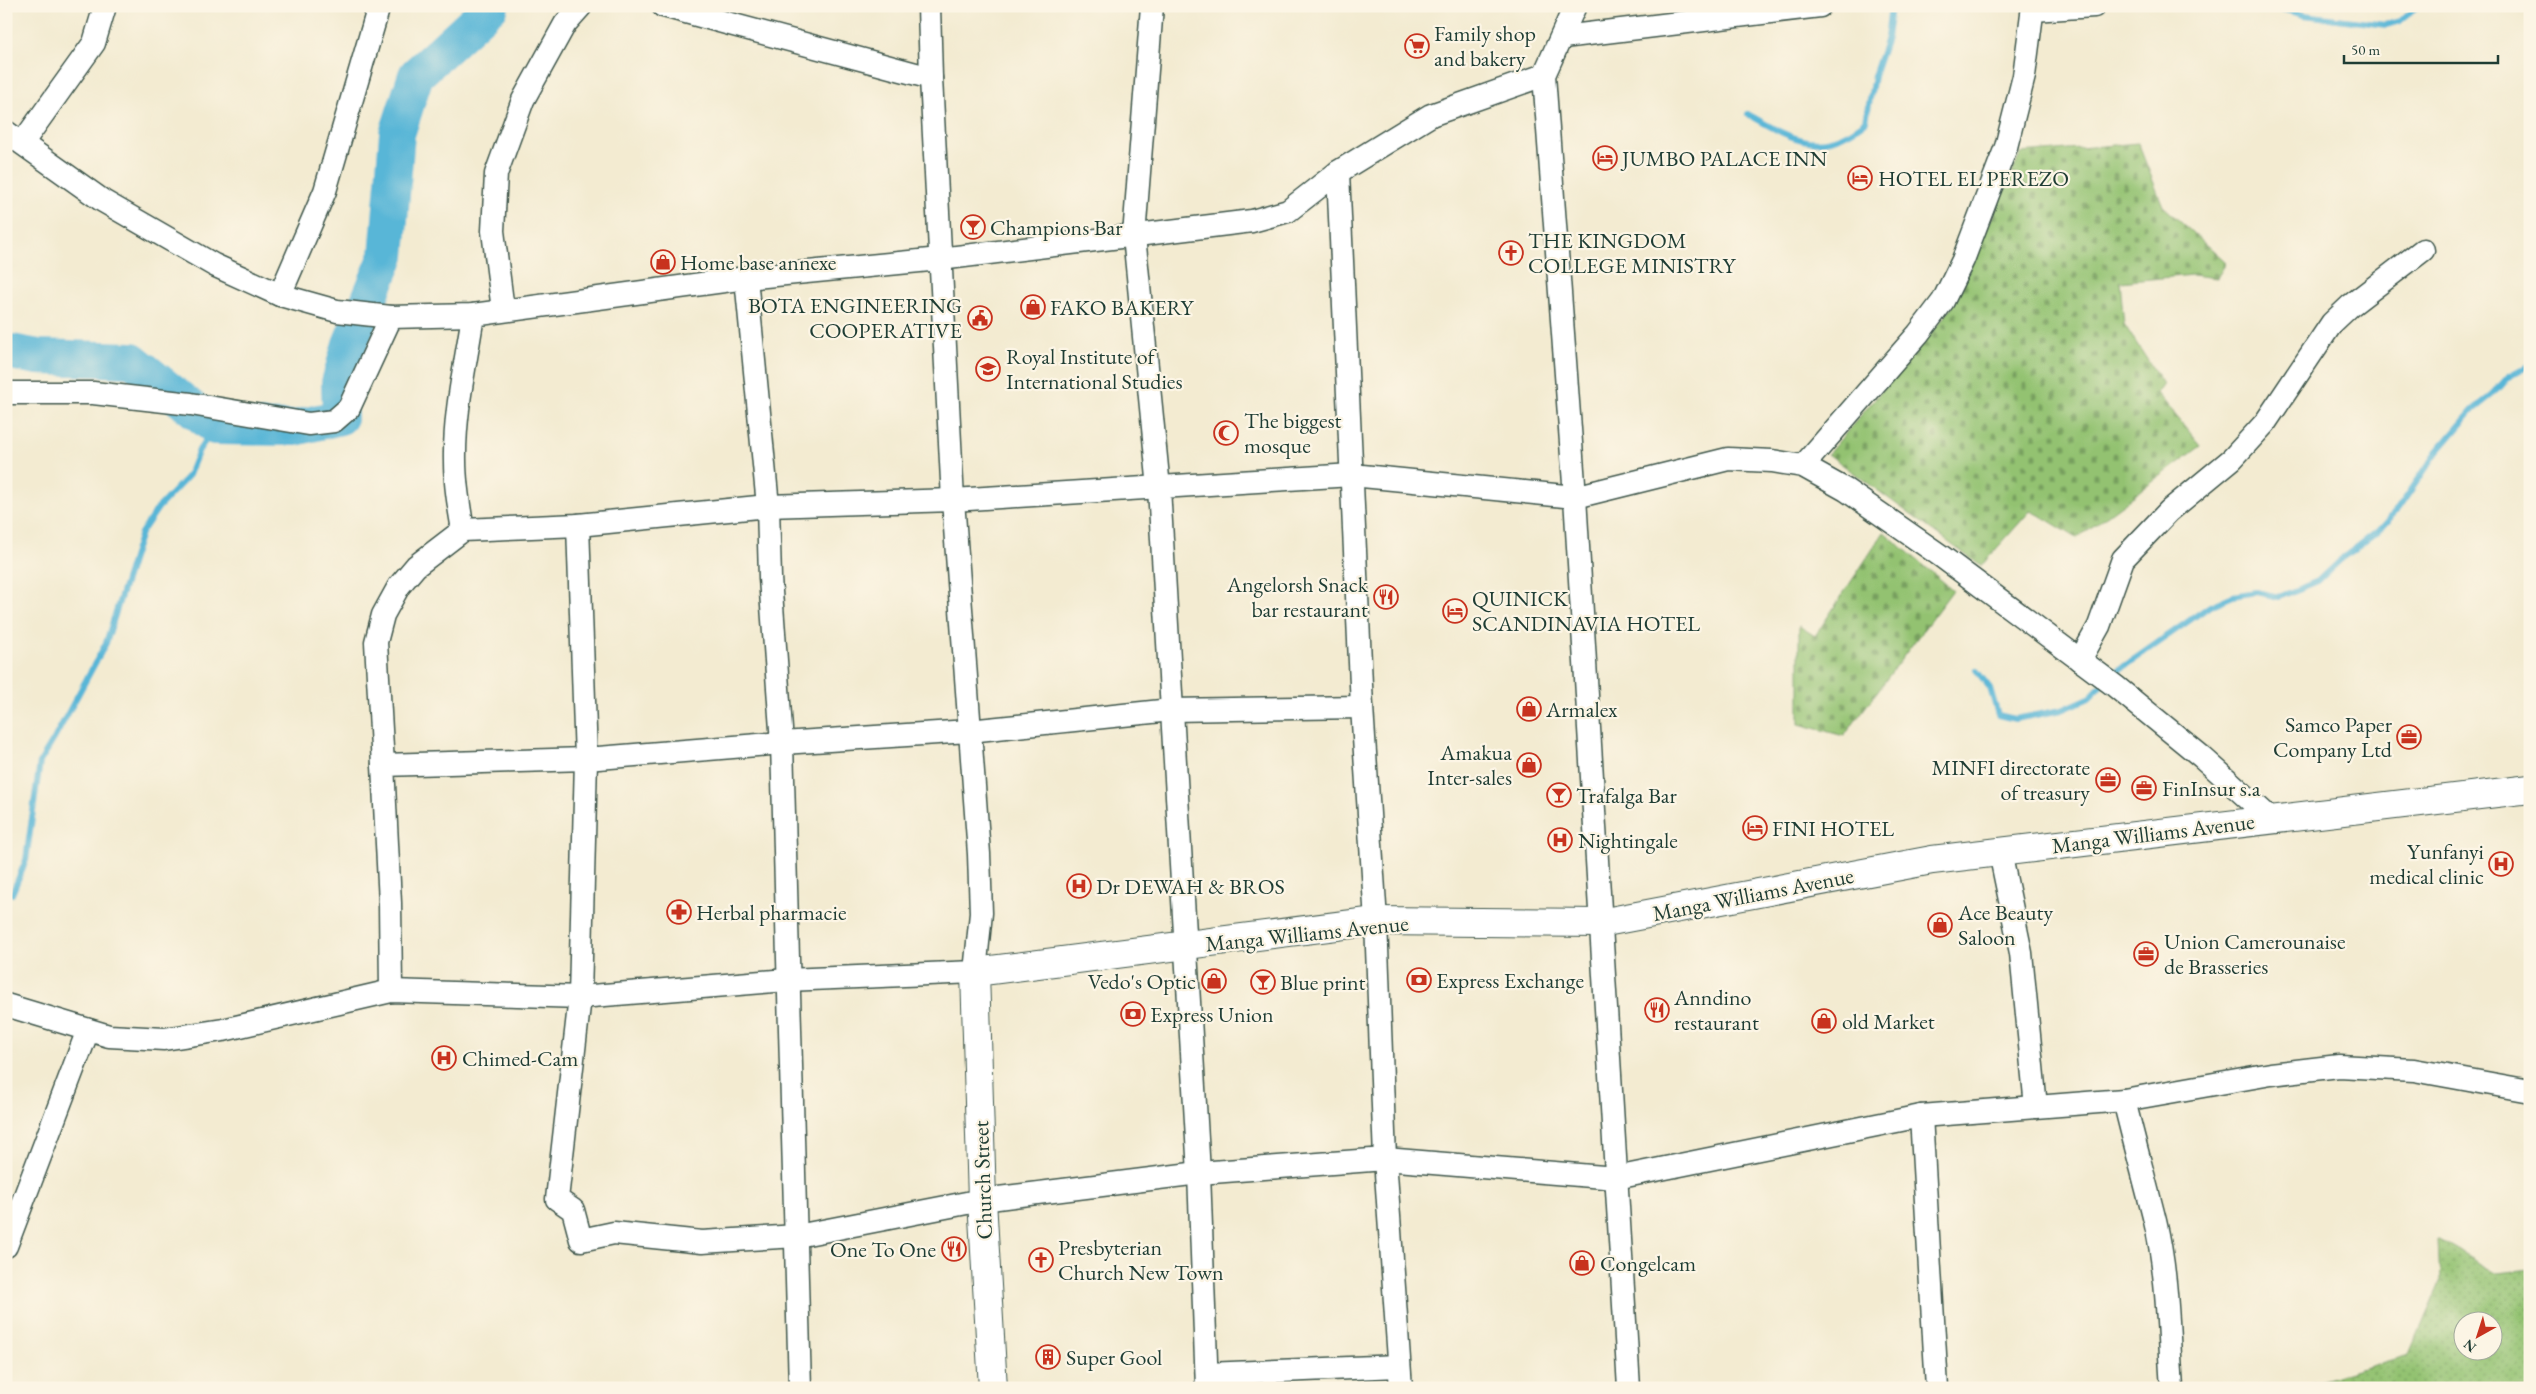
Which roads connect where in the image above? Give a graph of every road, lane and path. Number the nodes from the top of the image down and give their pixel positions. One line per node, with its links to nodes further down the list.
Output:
1 (106, 6): 14 (street)
2 (379, 6): 20 (street)
3 (581, 6): 21 (street)
4 (664, 6): 13 (street)
5 (929, 6): 13 (street)
6 (1152, 6): 16 (street)
7 (1575, 6): 11 (street)
8 (1820, 6): 11 (street)
9 (2094, 6): 10 (street)
10 (2033, 8): 25 (street)
11 (1563, 37): 12 (street)
12 (1544, 75): 15 (street); 28 (street)
13 (931, 78): 18 (street)
14 (15, 137): 20 (street)
15 (1338, 172): 16 (street); 26 (street)
16 (1134, 236): 18 (street); 27 (street)
17 (2424, 250): 33 (street)
18 (940, 259): 19 (street); 29 (street)
19 (746, 278): 21 (street); 30 (street)
20 (280, 295): 23 (street)
21 (503, 310): 22 (street)
22 (473, 315): 23 (street); 32 (street)
23 (391, 317): 24 (street)
24 (6, 393)
25 (1804, 466): 28 (street); 33 (street)
26 (1352, 475): 27 (street); 28 (street); 34 (street)
27 (1160, 488): 29 (street); 35 (street)
28 (1575, 497): 44 (street)
29 (953, 500): 30 (street); 36 (street)
30 (768, 506): 31 (street); 37 (street)
31 (578, 525): 32 (street); 38 (street)
32 (463, 530): 39 (street)
33 (2097, 673): 41 (street)
34 (1362, 707): 35 (street); 43 (street)
35 (1171, 710): 36 (street); 45 (street)
36 (969, 731): 37 (street); 46 (street)
37 (782, 742): 38 (street); 47 (street)
38 (586, 759): 39 (street); 49 (street)
39 (383, 765): 48 (street)
40 (2530, 789): 41 (main road, Manga Williams Avenue)
41 (2271, 819): 42 (main road, Manga Williams Avenue)
42 (2000, 852): 44 (main road, Manga Williams Avenue); 54 (street)
43 (1376, 921): 44 (main road, Manga Williams Avenue); 45 (main road, Manga Williams Avenue); 56 (street)
44 (1600, 923): 58 (street)
45 (1186, 945): 46 (main road, Manga Williams Avenue); 57 (street)
46 (975, 972): 47 (street); 59 (main road, Church Street)
47 (787, 980): 49 (street); 60 (street)
48 (391, 991): 49 (street); 51 (street)
49 (580, 997): 60 (street)
50 (6, 1005): 51 (street)
51 (88, 1030): 61 (street)
52 (2530, 1091): 53 (street)
53 (2124, 1100): 54 (street); 68 (street)
54 (2036, 1108): 55 (street)
55 (1921, 1116): 58 (street); 67 (street)
56 (1385, 1160): 57 (street); 58 (street); 62 (street)
57 (1199, 1173): 59 (street); 63 (street)
58 (1616, 1178): 66 (street)
59 (982, 1200): 60 (street); 65 (main road, Church Street)
60 (797, 1236): 64 (street)
61 (6, 1246)
62 (1400, 1377): 63 (street)
63 (1207, 1381)
64 (800, 1388)
65 (993, 1388)
66 (1629, 1388)
67 (1937, 1388)
68 (2172, 1388)

